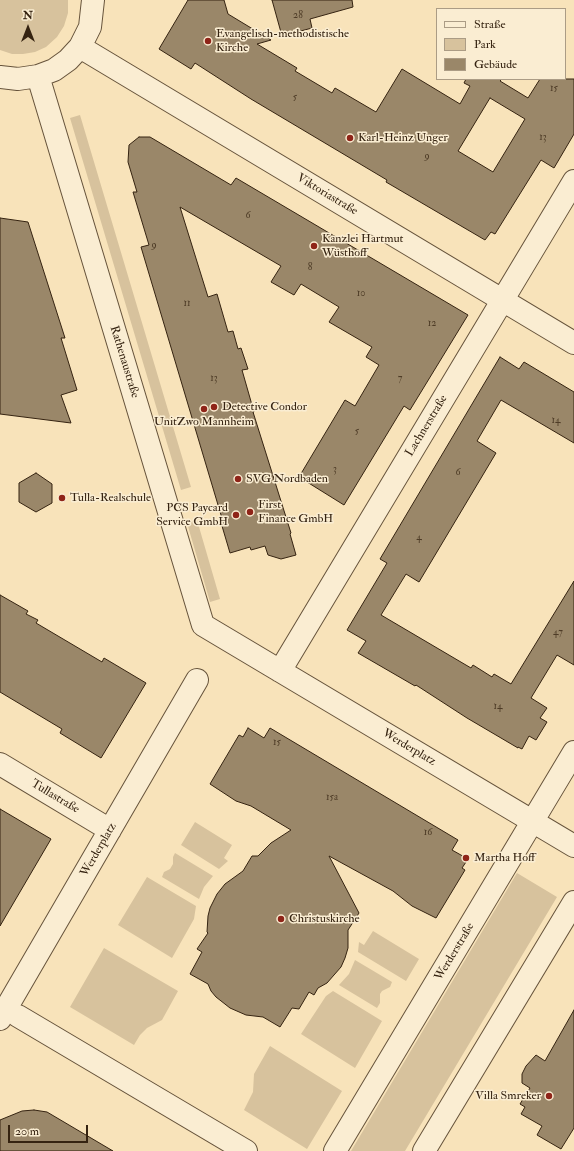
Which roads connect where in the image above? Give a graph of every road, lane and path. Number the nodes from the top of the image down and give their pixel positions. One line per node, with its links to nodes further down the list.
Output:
1 (92, 0): 2 (street)
2 (80, 47): 4 (street); 6 (street, Viktoriastraße)
3 (0, 76): 4 (street)
4 (38, 76): 8 (street, Rathenaustraße)
5 (574, 180): 6 (street, Lachnerstraße)
6 (502, 300): 7 (street, Viktoriastraße); 9 (street, Lachnerstraße)
7 (574, 343)
8 (223, 637): 9 (street, Werderplatz)
9 (280, 672): 13 (street, Werderplatz)
10 (197, 680): 14 (street, Werderplatz)
11 (574, 752): 13 (street, Werderstraße)
12 (0, 764): 14 (street, Tullastraße)
13 (533, 822): 15 (street, Werderplatz); 19 (street, Werderstraße)
14 (110, 830): 17 (street, Werderplatz)
15 (574, 846)
16 (574, 902): 20 (street)
17 (9, 1018): 18 (street, Werderplatz)
18 (246, 1151)
19 (335, 1151)
20 (424, 1151)

